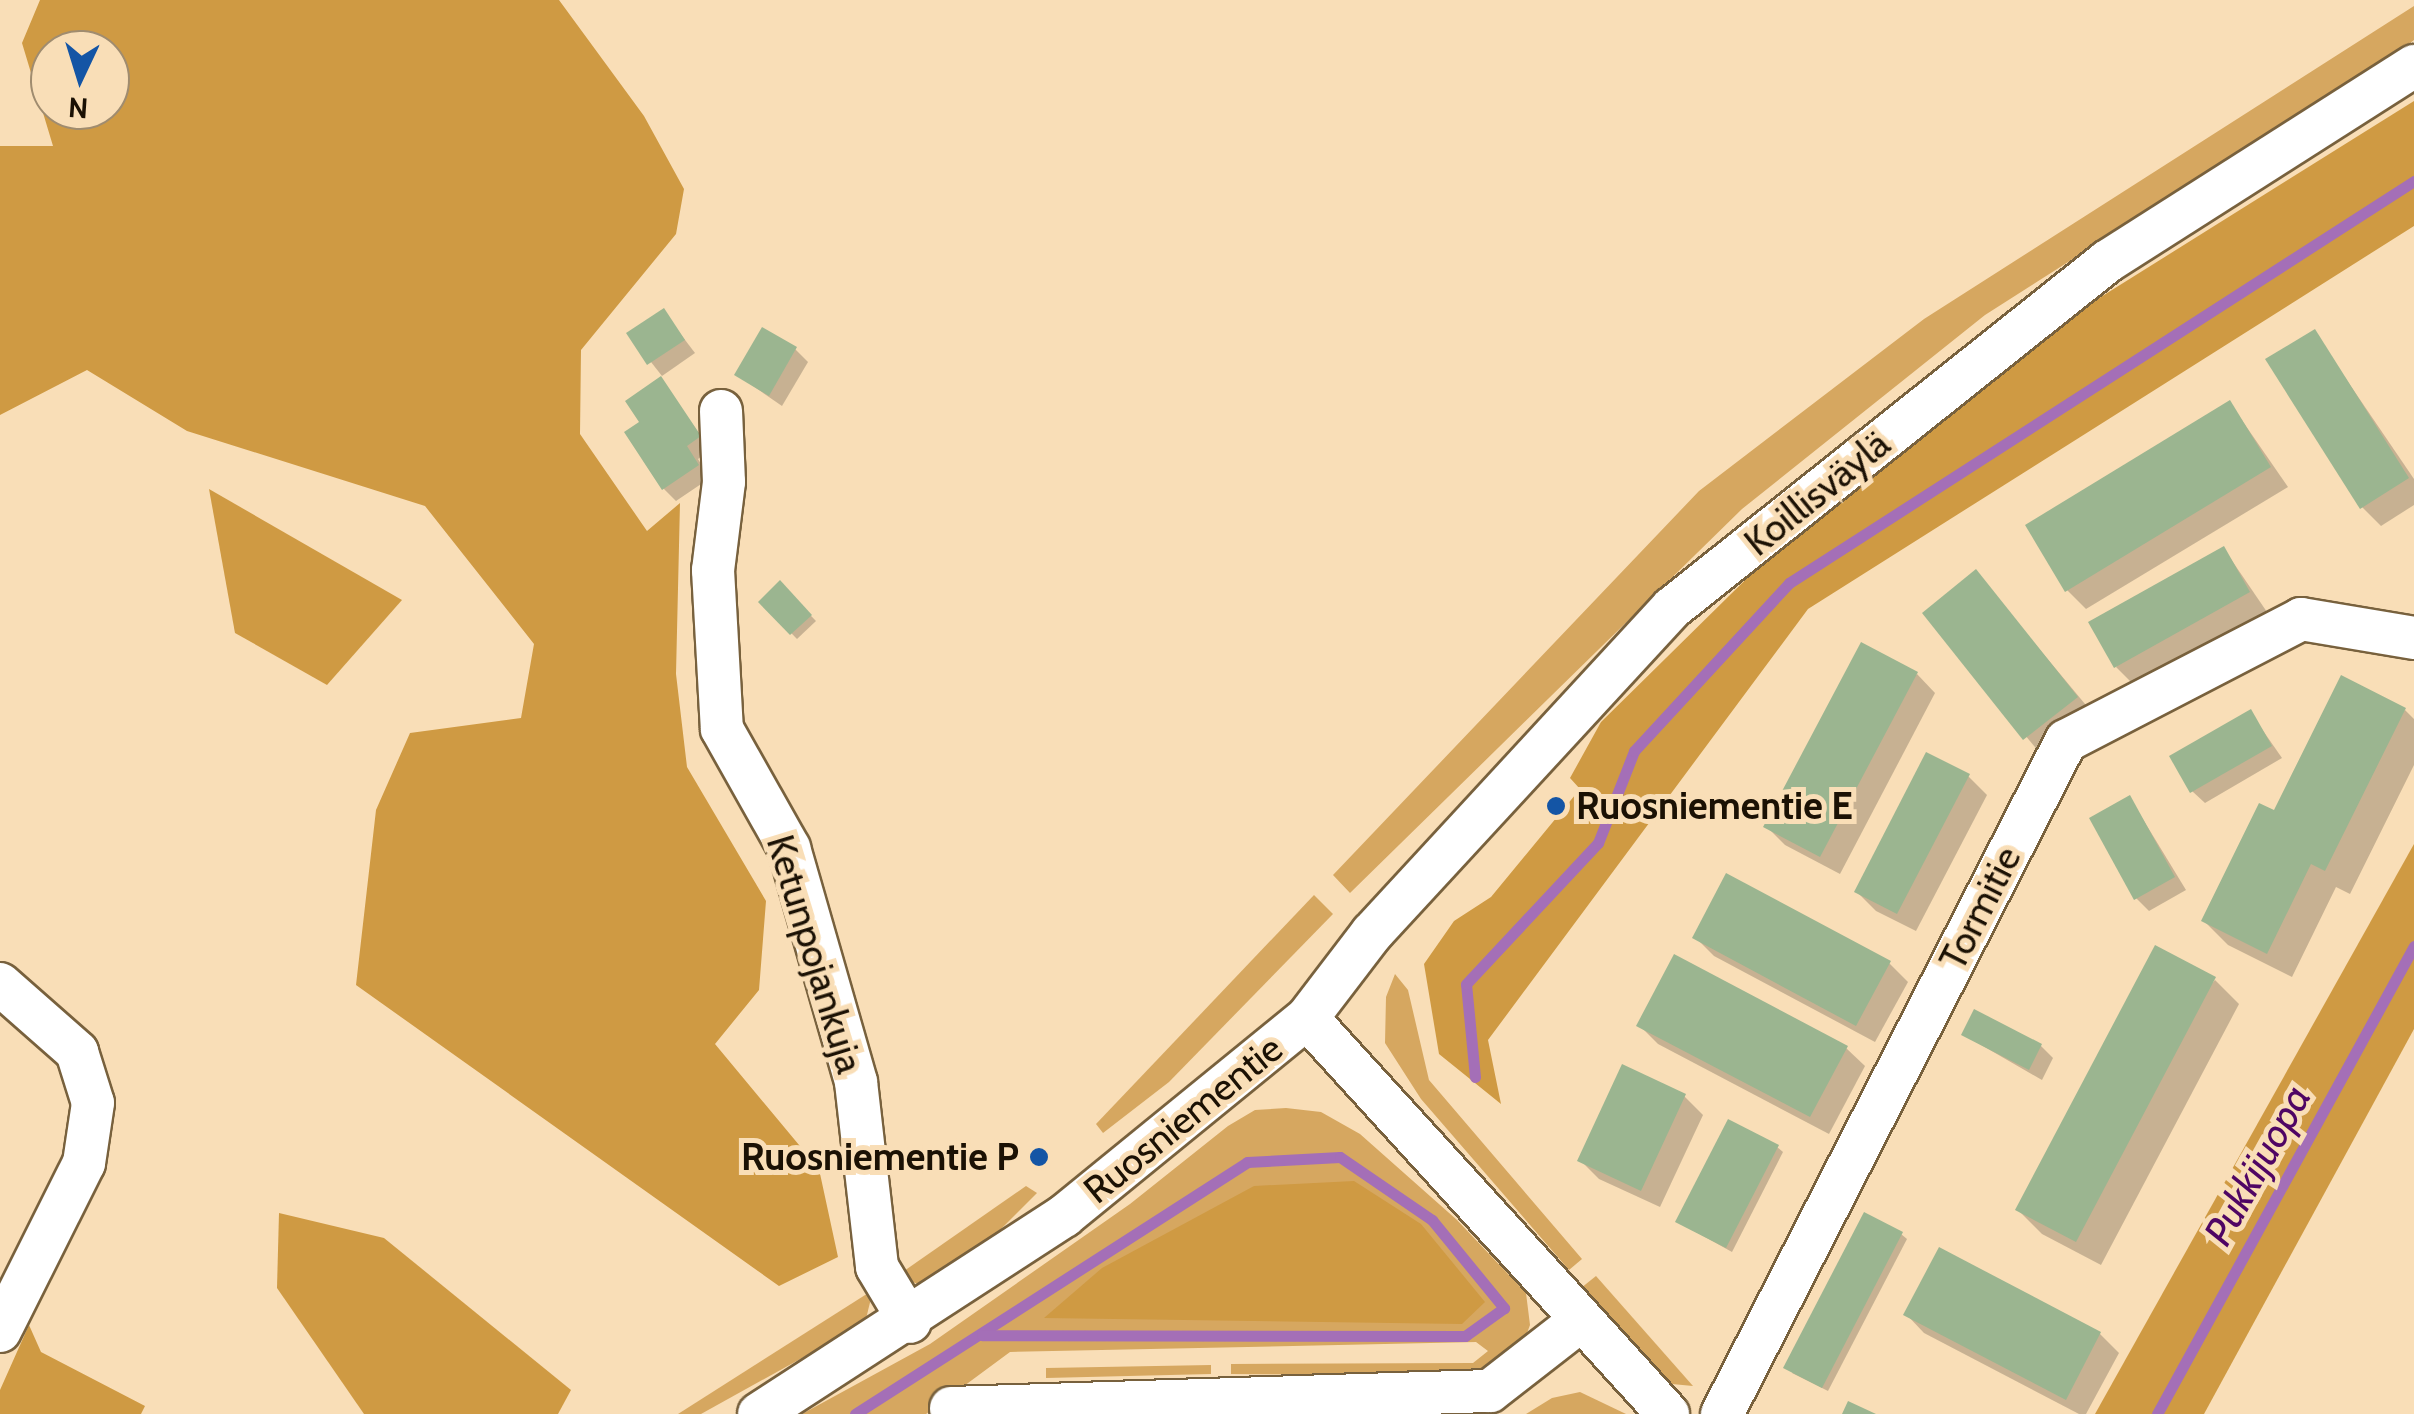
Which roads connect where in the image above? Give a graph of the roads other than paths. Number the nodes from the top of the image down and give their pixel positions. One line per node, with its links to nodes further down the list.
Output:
1 (2414, 66): 5 (street, Koillisväylä)
2 (720, 411): 7 (street, Ketunpojankuja)
3 (2414, 638): 13 (street, Tormitie)
4 (0, 984): 8 (street)
5 (1307, 1018): 6 (street, Ruosniementie); 7 (street, Ruosniementie)
6 (1580, 1321): 10 (street); 12 (street, Ruosniementie)
7 (910, 1322): 11 (street, Ruosniementie)
8 (0, 1331)
9 (951, 1408): 10 (street)
10 (1140, 1409)
11 (759, 1414)
12 (1668, 1414)
13 (1722, 1414)

